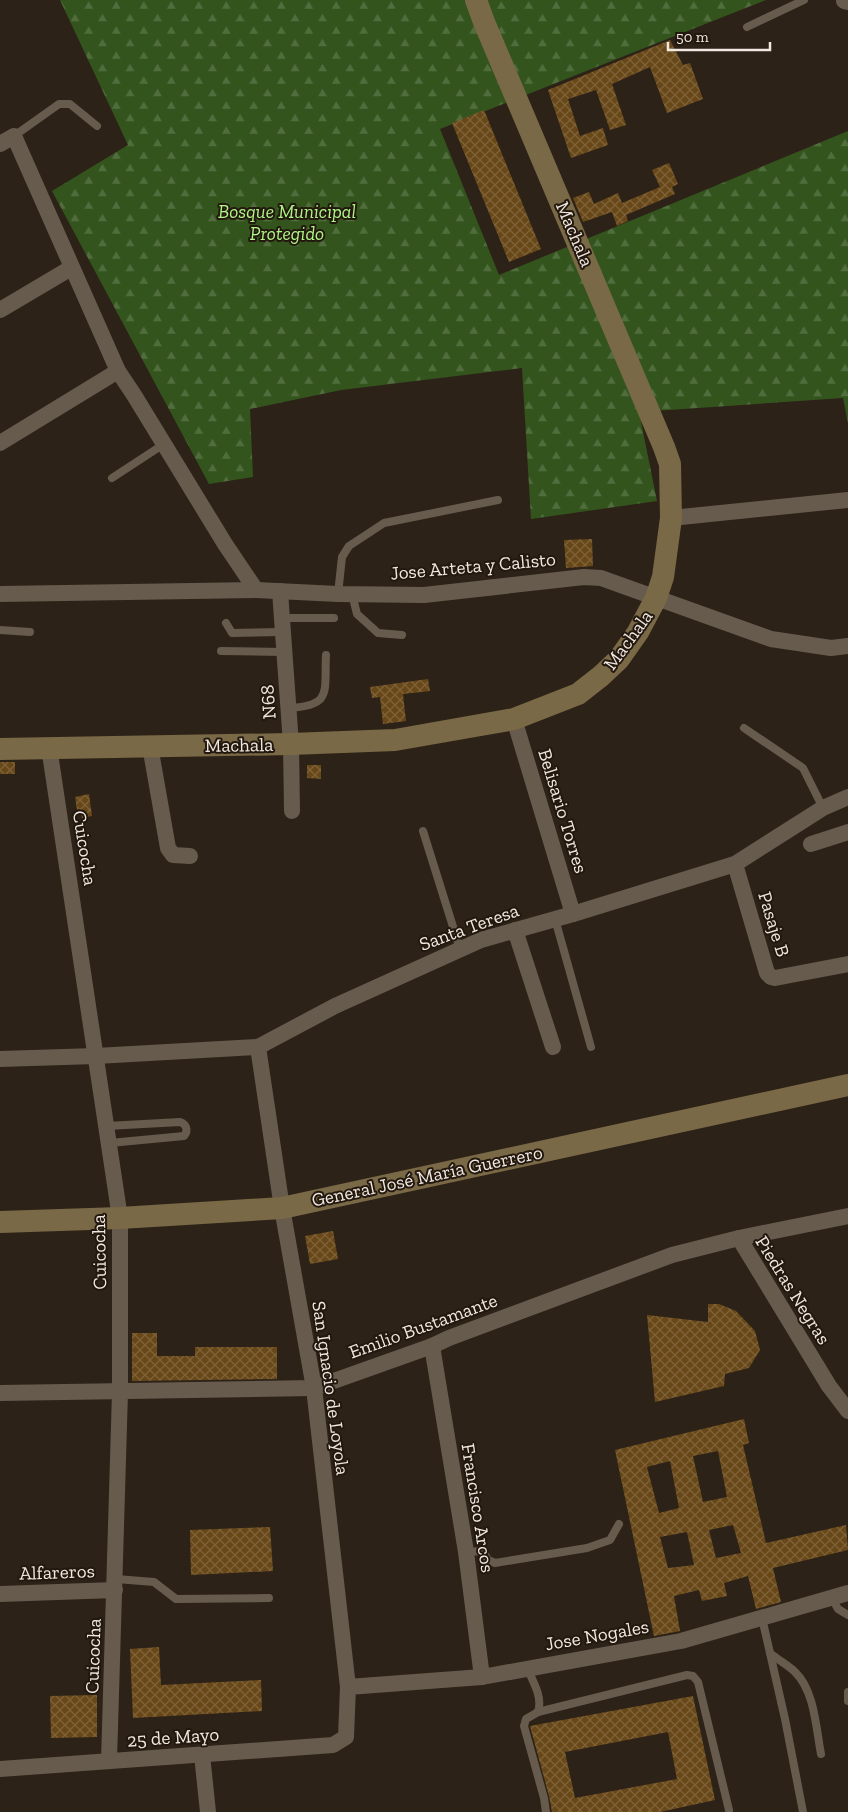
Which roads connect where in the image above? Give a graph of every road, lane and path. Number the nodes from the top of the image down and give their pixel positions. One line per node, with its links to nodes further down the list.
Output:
1 (476, 0): 14 (main road, Machala)
2 (804, 0): 3 (lane)
3 (747, 27)
4 (97, 126): 5 (lane)
5 (7, 140): 6 (street)
6 (72, 268): 7 (street); 8 (street)
7 (0, 310)
8 (118, 371): 9 (street); 10 (street)
9 (0, 444)
10 (164, 444): 11 (lane); 15 (street)
11 (112, 478)
12 (498, 500): 18 (lane)
13 (848, 500): 14 (street)
14 (671, 518): 19 (main road, Machala)
15 (256, 590): 16 (street, Jose Arteta y Calisto); 17 (street, Jose Arteta y Calisto)
16 (280, 591): 18 (street, Jose Arteta y Calisto); 22 (street, N68)
17 (0, 594)
18 (345, 594): 19 (street, Jose Arteta y Calisto); 25 (lane)
19 (656, 598): 26 (street, Jose Arteta y Calisto); 31 (main road, Machala)
20 (334, 618): 22 (lane)
21 (226, 623): 22 (lane)
22 (282, 625): 28 (street, N68)
23 (0, 630): 24 (lane)
24 (30, 632)
25 (402, 635)
26 (848, 646)
27 (221, 651): 28 (lane)
28 (284, 652): 30 (street, N68)
29 (326, 655): 30 (lane)
30 (288, 708): 33 (street, N68)
31 (514, 719): 33 (main road, Machala); 45 (street, Belisario Torres)
32 (744, 728): 38 (lane)
33 (291, 744): 34 (main road, Machala); 39 (street, N68)
34 (150, 746): 35 (main road, Machala); 43 (street)
35 (49, 747): 36 (main road, Machala); 53 (street, Cuicocha)
36 (0, 749)
37 (848, 797): 38 (street, Santa Teresa)
38 (822, 808): 44 (street, Santa Teresa)
39 (292, 811)
40 (423, 830): 48 (lane)
41 (848, 832): 42 (street)
42 (811, 844)
43 (190, 856)
44 (735, 864): 45 (street, Santa Teresa); 49 (street, Pasaje B)
45 (573, 914): 46 (street, Santa Teresa)
46 (555, 919): 47 (street, Santa Teresa); 51 (lane)
47 (515, 930): 48 (street, Santa Teresa); 50 (street)
48 (460, 949): 52 (street, Santa Teresa)
49 (848, 964)
50 (553, 1047)
51 (591, 1047)
52 (258, 1048): 53 (street, Santa Teresa); 58 (street, San Ignacio de Loyola)
53 (96, 1056): 54 (street, Santa Teresa); 56 (street, Cuicocha)
54 (0, 1059)
55 (848, 1085): 58 (main road, General José María Guerrero)
56 (107, 1126): 57 (street, Cuicocha); 57 (lane)
57 (110, 1143): 60 (street, Cuicocha)
58 (282, 1208): 60 (main road, General José María Guerrero); 64 (street, San Ignacio de Loyola)
59 (848, 1216): 62 (street, Emilio Bustamante)
60 (120, 1218): 61 (main road, General José María Guerrero); 65 (street, Cuicocha)
61 (0, 1222)
62 (739, 1238): 63 (street, Emilio Bustamante); 67 (street, Piedras Negras)
63 (432, 1346): 64 (street, Emilio Bustamante); 69 (street, Francisco Arcos)
64 (314, 1388): 65 (street, Emilio Bustamante); 79 (street, San Ignacio de Loyola)
65 (120, 1392): 66 (street, Emilio Bustamante); 70 (street, Cuicocha)
66 (0, 1393)
67 (848, 1412)
68 (620, 1524): 69 (lane)
69 (466, 1552): 78 (street, Francisco Arcos)
70 (115, 1585): 71 (street, Alfareros); 73 (lane); 86 (street, Cuicocha)
71 (0, 1594)
72 (840, 1595): 74 (lane); 75 (street, Jose Nogales)
73 (269, 1598)
74 (848, 1616)
75 (762, 1618): 76 (lane); 77 (street, Jose Nogales)
76 (770, 1654): 84 (lane); 91 (lane)
77 (527, 1668): 78 (street, Jose Nogales); 82 (lane)
78 (482, 1677): 79 (street, Jose Nogales)
79 (348, 1687): 83 (street, San Ignacio de Loyola)
80 (848, 1692): 81 (lane)
81 (848, 1701)
82 (538, 1712): 88 (lane); 90 (lane)
83 (346, 1737): 85 (street, 25 de Mayo)
84 (821, 1754)
85 (202, 1755): 86 (street, 25 de Mayo); 89 (street)
86 (109, 1762): 87 (street, 25 de Mayo)
87 (0, 1768)
88 (729, 1810)
89 (208, 1812)
90 (546, 1812)
91 (803, 1812)

